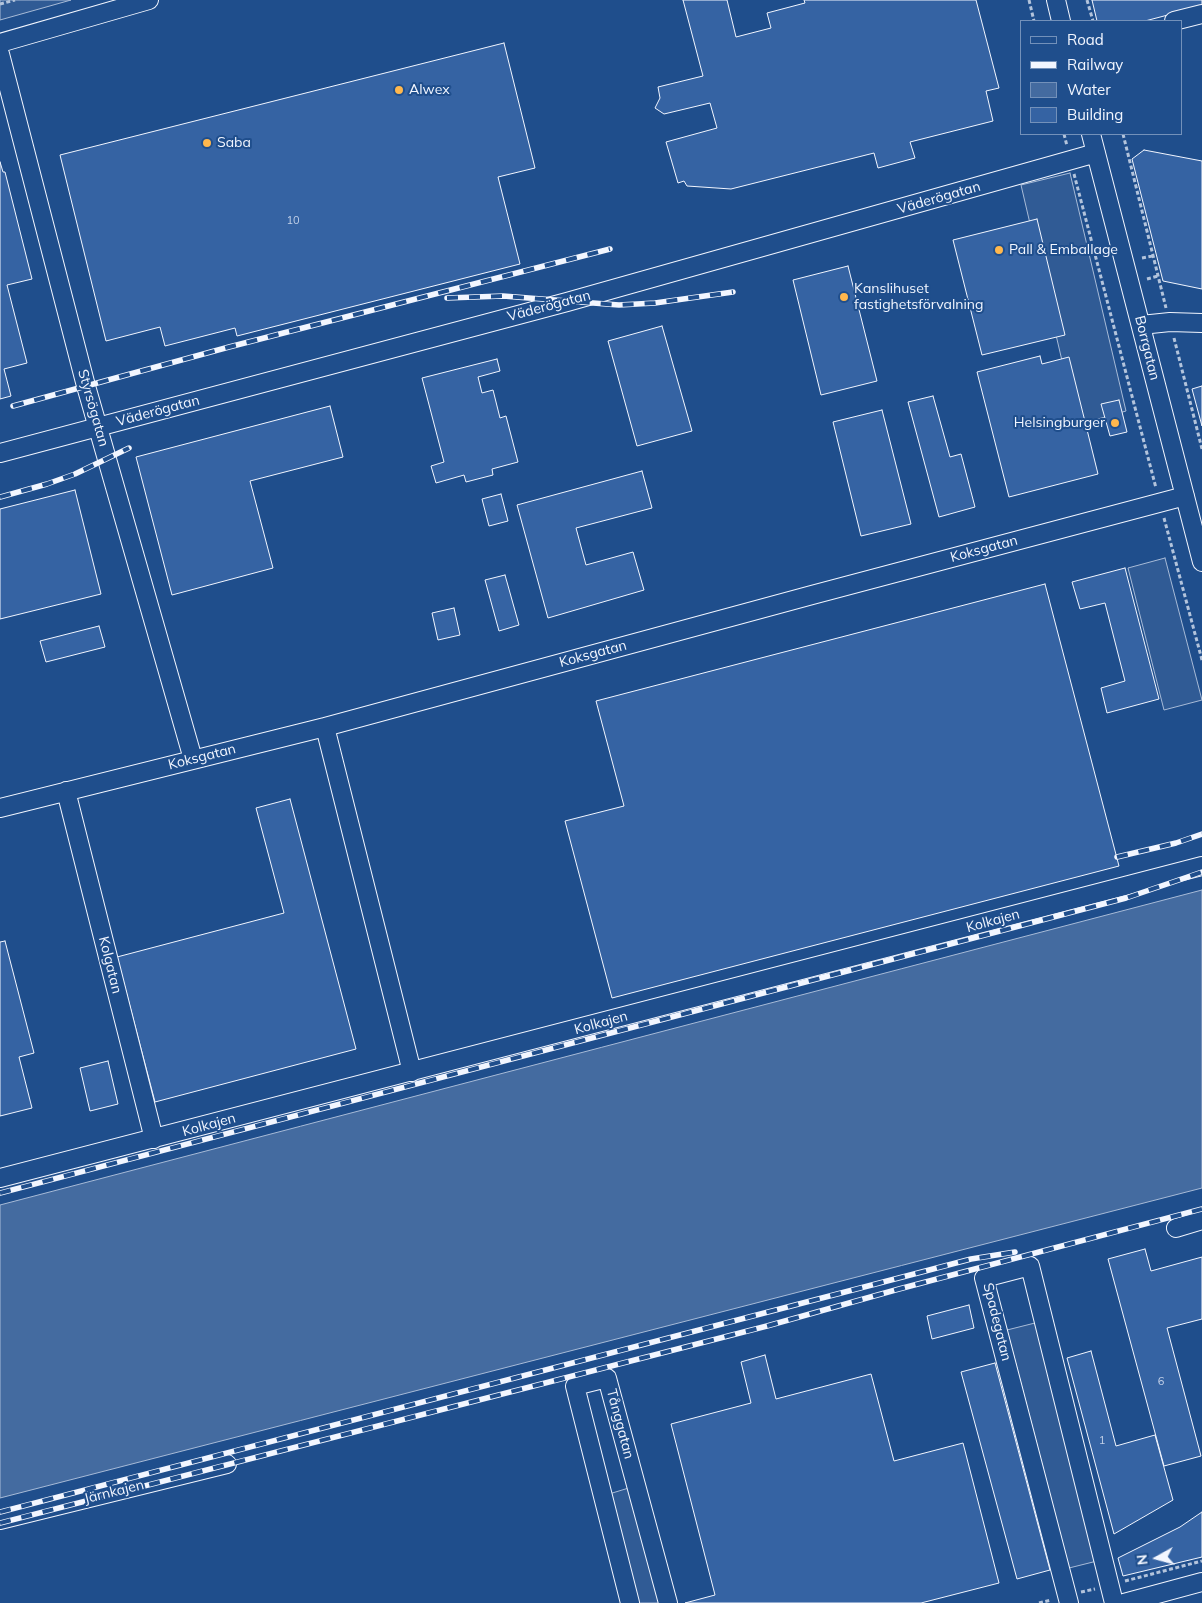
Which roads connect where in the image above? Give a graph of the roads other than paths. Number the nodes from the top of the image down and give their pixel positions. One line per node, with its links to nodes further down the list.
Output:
1 (149, 0): 6 (street)
2 (1056, 0): 4 (street)
3 (1202, 14): 5 (street)
4 (1062, 20)
5 (1178, 20)
6 (0, 42)
7 (0, 54): 12 (street, Styrsögatan)
8 (1091, 135): 9 (street, Borrgatan)
9 (1096, 153): 11 (street, Borrgatan); 12 (street, Väderögatan)
10 (1202, 323): 11 (street)
11 (1141, 325): 14 (street, Borrgatan)
12 (98, 427): 13 (street, Väderögatan); 17 (street, Styrsögatan)
13 (0, 452)
14 (1185, 496): 15 (street, Borrgatan); 16 (street, Koksgatan)
15 (1202, 562)
16 (325, 727): 17 (street, Koksgatan); 21 (street)
17 (193, 760): 18 (street, Koksgatan)
18 (66, 791): 19 (street, Koksgatan); 22 (street, Kolgatan)
19 (0, 808)
20 (1202, 866): 21 (street, Kolkajen)
21 (412, 1072): 22 (street, Kolkajen)
22 (154, 1139): 23 (street, Kolkajen)
23 (0, 1178)
24 (1202, 1220): 25 (street)
25 (1176, 1228)
26 (227, 1464): 27 (street, Järnkajen)
27 (0, 1520)
28 (1202, 1582): 33 (street)
29 (630, 1603): 30 (street, Tånggatan)
30 (668, 1603)
31 (1069, 1603): 32 (street, Spadegatan)
32 (1114, 1603)
33 (1124, 1603)

